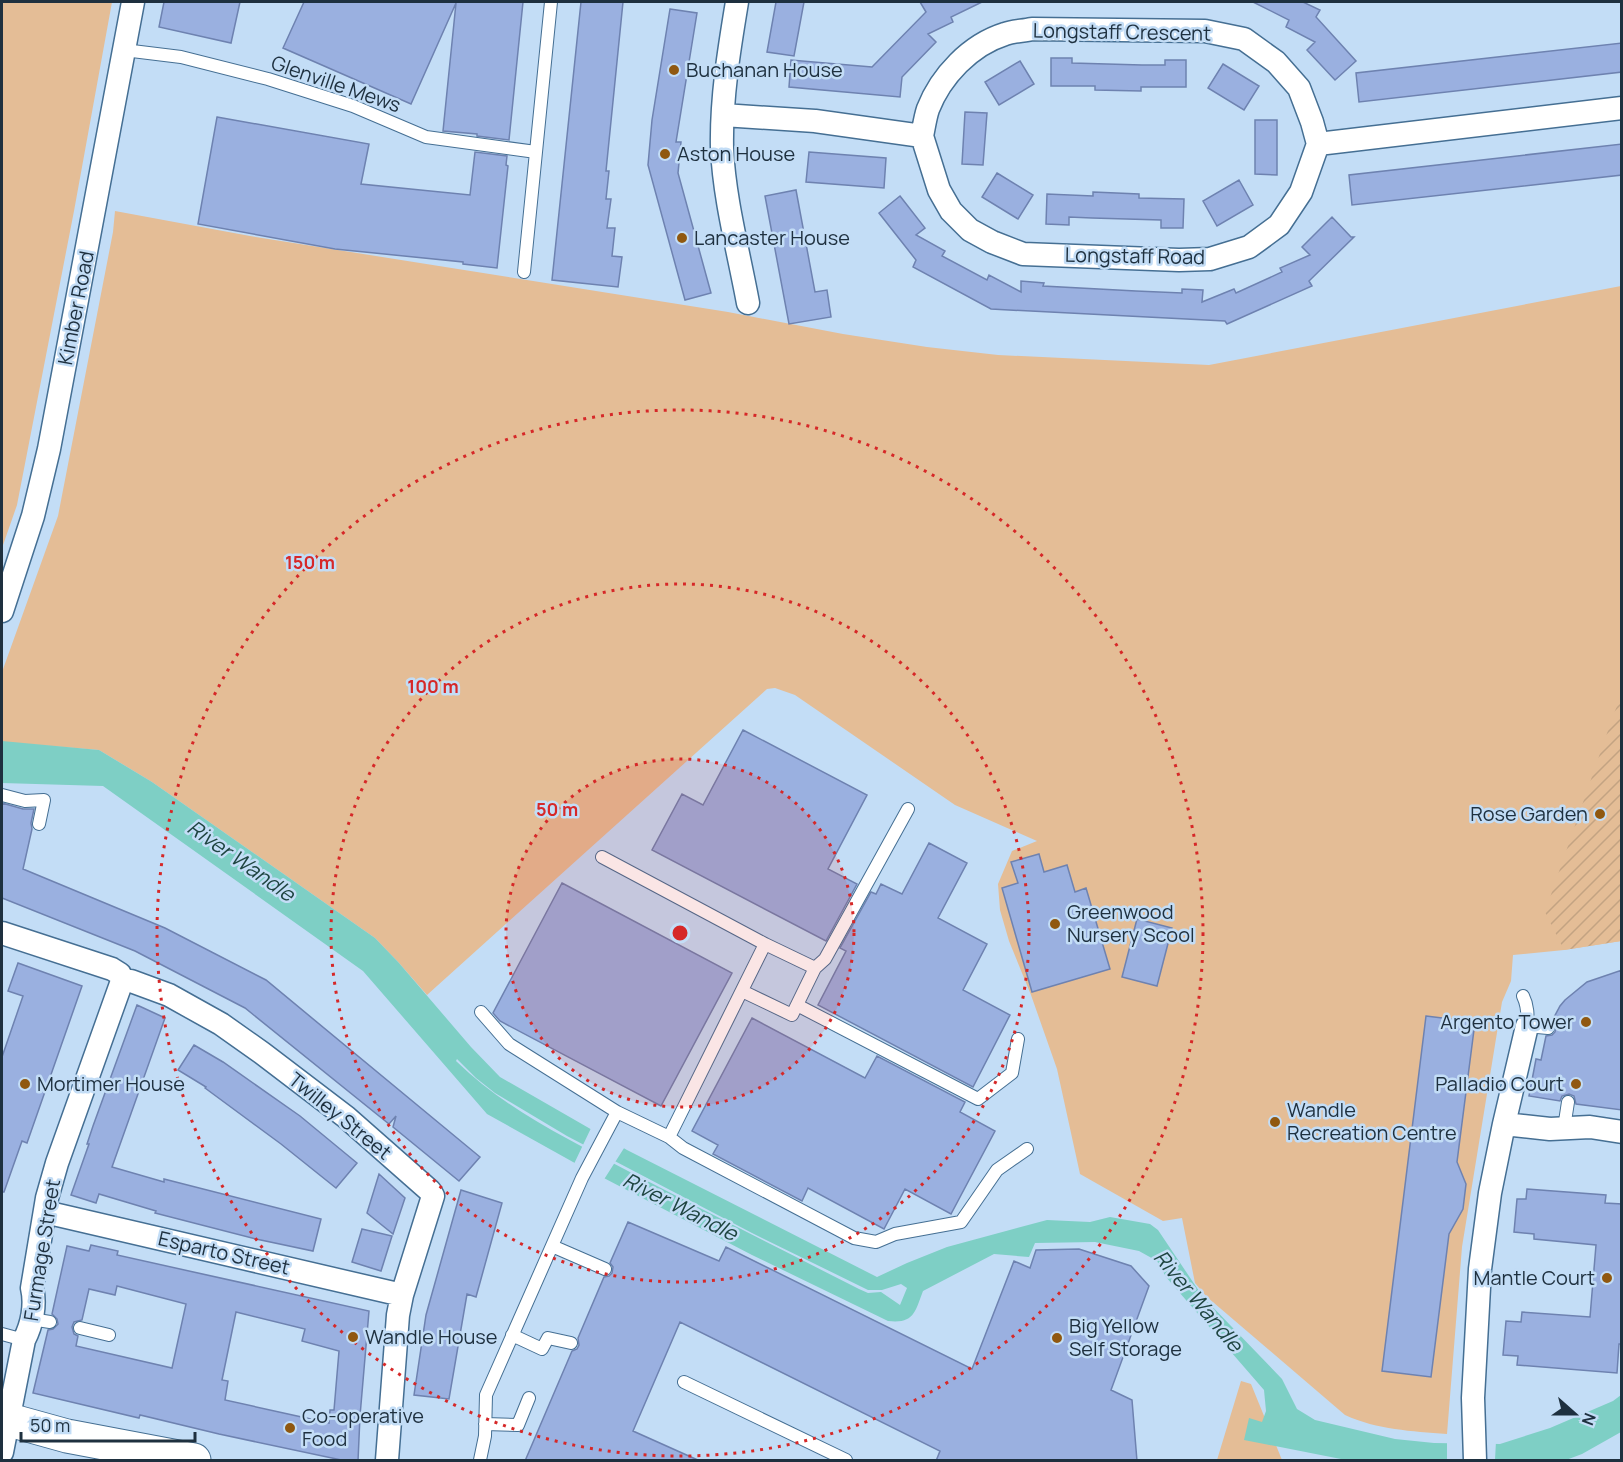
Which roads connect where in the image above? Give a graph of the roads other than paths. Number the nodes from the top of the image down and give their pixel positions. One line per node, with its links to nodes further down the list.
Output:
1 (133, 2): 4 (street, Kimber Road)
2 (551, 2): 9 (lane)
3 (737, 2): 6 (street)
4 (124, 50): 9 (lane, Glenville Mews); 12 (street, Kimber Road)
5 (1622, 108): 8 (street)
6 (723, 115): 7 (street); 11 (street)
7 (922, 136): 8 (street, Longstaff Crescent); 8 (street, Longstaff Road)
8 (1318, 144)
9 (536, 152): 10 (lane)
10 (524, 272)
11 (748, 303)
12 (2, 611)
13 (2, 795): 15 (lane)
14 (908, 809): 19 (lane)
15 (39, 824)
16 (602, 857): 18 (lane)
17 (2, 933): 20 (street, Twilley Street)
18 (765, 944): 19 (lane); 21 (lane)
19 (815, 968): 23 (lane)
20 (122, 981): 34 (street, Furmage Street); 37 (street, Twilley Street)
21 (742, 991): 23 (lane); 32 (lane)
22 (1522, 996): 25 (lane)
23 (797, 1005): 26 (lane)
24 (481, 1012): 28 (lane)
25 (1538, 1027): 29 (street)
26 (1018, 1038)
27 (1568, 1102): 30 (lane)
28 (617, 1112): 32 (lane); 35 (lane)
29 (1504, 1124): 30 (street); 53 (street)
30 (1564, 1128): 31 (street)
31 (1622, 1132)
32 (669, 1137): 33 (lane)
33 (1027, 1149)
34 (45, 1212): 37 (street, Esparto Street); 42 (street, Furmage Street)
35 (552, 1246): 36 (lane); 41 (lane)
36 (605, 1269)
37 (402, 1295): 50 (street, Twilley Street)
38 (80, 1328): 40 (lane)
39 (2, 1334): 42 (lane)
40 (109, 1335)
41 (512, 1335): 43 (lane); 47 (lane)
42 (24, 1340): 46 (street, Furmage Street)
43 (571, 1343)
44 (684, 1382): 52 (lane)
45 (529, 1398): 47 (lane)
46 (5, 1419): 48 (street, Furmage Street); 49 (main road)
47 (485, 1424): 51 (lane)
48 (2, 1452)
49 (193, 1460)
50 (387, 1461)
51 (480, 1461)
52 (846, 1461)
53 (1475, 1461)

